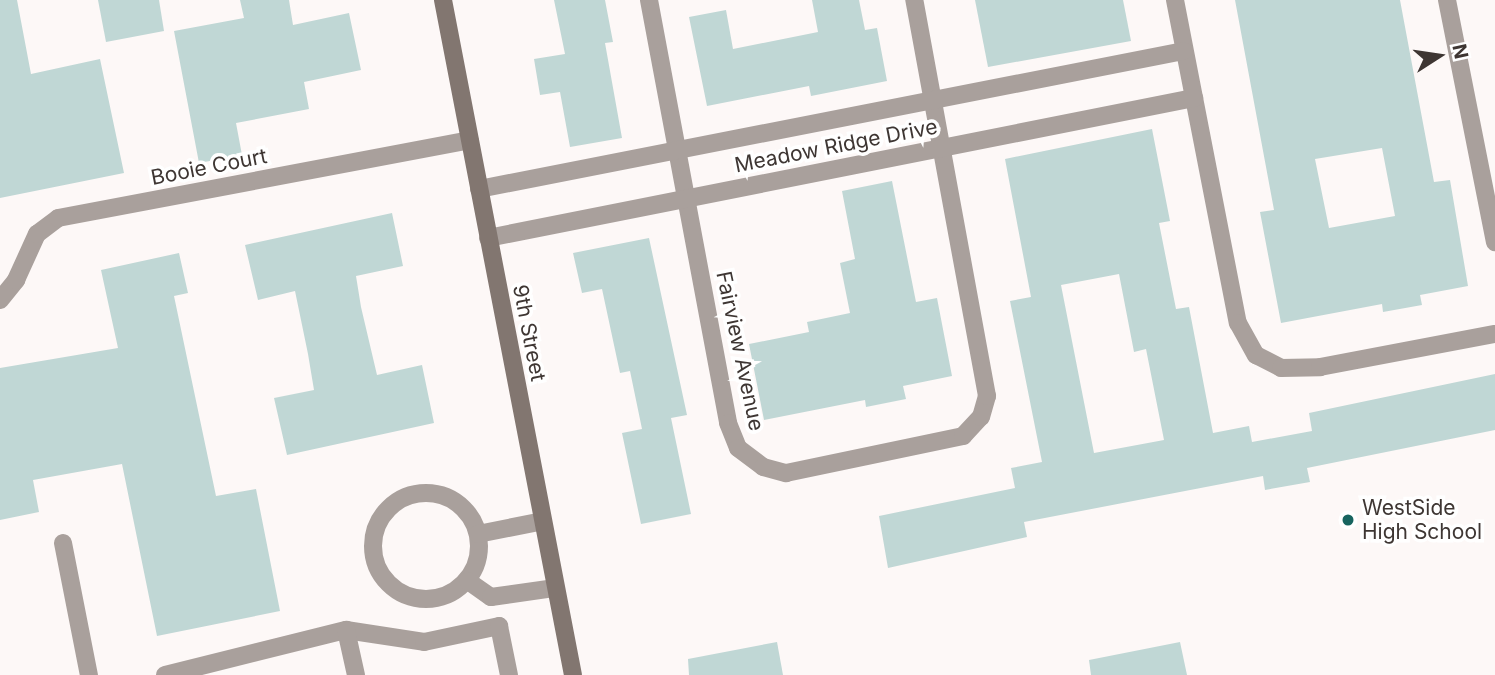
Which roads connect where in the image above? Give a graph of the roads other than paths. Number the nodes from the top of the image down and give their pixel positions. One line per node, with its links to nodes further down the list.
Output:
1 (443, 0): 9 (street, 9th Street)
2 (649, 0): 11 (street, Fairview Avenue)
3 (914, 0): 8 (street, Fairview Avenue)
4 (1175, 0): 6 (street)
5 (1447, 0): 15 (street)
6 (1184, 51): 7 (street); 8 (street, Meadow Ridge Drive)
7 (1194, 98): 10 (street, Meadow Ridge Drive); 17 (street)
8 (934, 100): 10 (street, Fairview Avenue); 11 (street, Meadow Ridge Drive)
9 (470, 140): 12 (street, 9th Street); 16 (street, Booie Court)
10 (942, 148): 13 (street, Meadow Ridge Drive); 13 (street, Fairview Avenue)
11 (679, 150): 12 (street, Meadow Ridge Drive); 13 (street, Fairview Avenue)
12 (479, 189): 14 (street, 9th Street)
13 (687, 199): 14 (street, Meadow Ridge Drive)
14 (488, 238): 18 (street, 9th Street)
15 (1495, 242)
16 (0, 300)
17 (1495, 334)
18 (543, 521): 19 (street); 22 (street, 9th Street)
19 (478, 534): 21 (street); 21 (street)
20 (63, 543): 24 (street)
21 (468, 581): 22 (street)
22 (555, 588): 28 (street, 9th Street)
23 (346, 630): 25 (street); 26 (street); 27 (street)
24 (89, 675)
25 (165, 675)
26 (356, 675)
27 (509, 675)
28 (573, 675)

